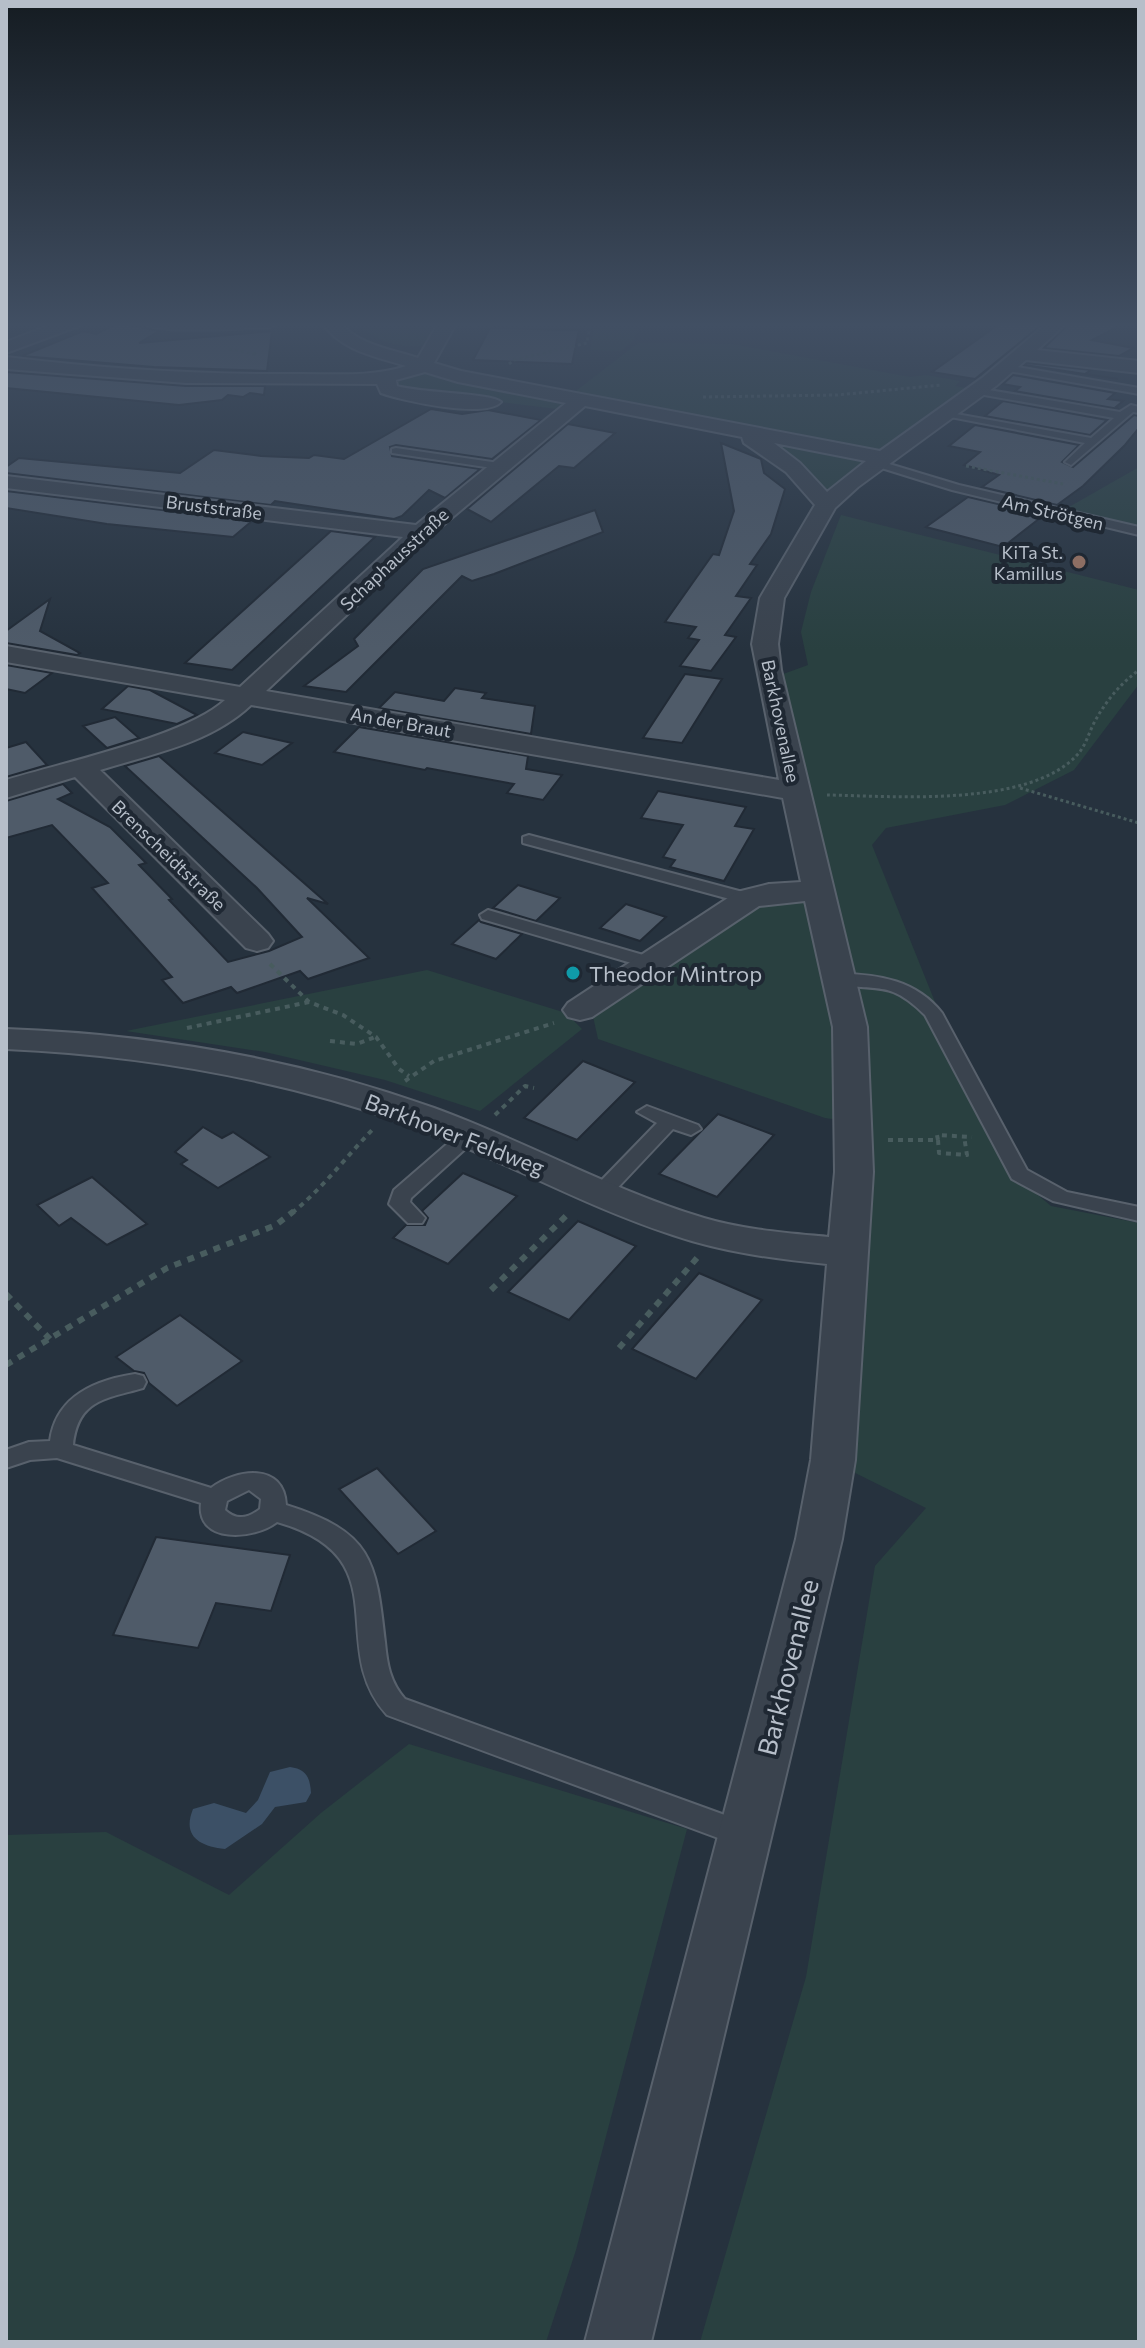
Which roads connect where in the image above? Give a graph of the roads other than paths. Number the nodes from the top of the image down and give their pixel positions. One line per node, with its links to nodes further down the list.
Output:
1 (541, 432): 11 (street, Schaphausstraße)
2 (732, 432): 13 (street)
3 (744, 432): 9 (street)
4 (922, 432): 9 (street, Barkhovenallee)
5 (1037, 432): 7 (lane)
6 (1106, 432): 7 (lane)
7 (1095, 442): 10 (lane)
8 (396, 451): 11 (lane)
9 (880, 461): 13 (street, Barkhovenallee); 14 (lane, Am Strötgen)
10 (1071, 462)
11 (499, 466): 15 (street, Schaphausstraße)
12 (6, 482): 15 (street, Bruststraße)
13 (826, 505): 20 (street, Barkhovenallee)
14 (1139, 531)
15 (421, 532): 17 (street, Schaphausstraße)
16 (6, 654): 17 (street, An der Braut)
17 (249, 696): 18 (street); 20 (street, An der Braut)
18 (82, 768): 19 (street); 25 (street, Brenscheidtstraße)
19 (6, 789)
20 (796, 792): 22 (street, Barkhovenallee)
21 (529, 840): 23 (lane)
22 (817, 891): 23 (street); 27 (street, Barkhovenallee)
23 (748, 899): 26 (street)
24 (488, 915): 26 (lane)
25 (257, 941)
26 (651, 963): 28 (street)
27 (840, 979): 35 (lane); 37 (street, Barkhovenallee)
28 (566, 1017)
29 (6, 1039): 33 (street, Barkhover Feldweg)
30 (647, 1112): 31 (lane)
31 (669, 1121): 32 (lane); 34 (lane)
32 (691, 1129)
33 (470, 1137): 34 (street, Barkhover Feldweg); 36 (lane)
34 (598, 1190): 37 (street, Barkhover Feldweg)
35 (1139, 1214)
36 (415, 1218)
37 (847, 1252): 43 (street, Barkhovenallee)
38 (135, 1382): 39 (lane)
39 (61, 1449): 40 (lane); 41 (lane)
40 (6, 1459)
41 (215, 1498): 42 (lane); 42 (lane)
42 (272, 1511): 43 (lane)
43 (745, 1835): 44 (street, Barkhovenallee)
44 (618, 2342)

